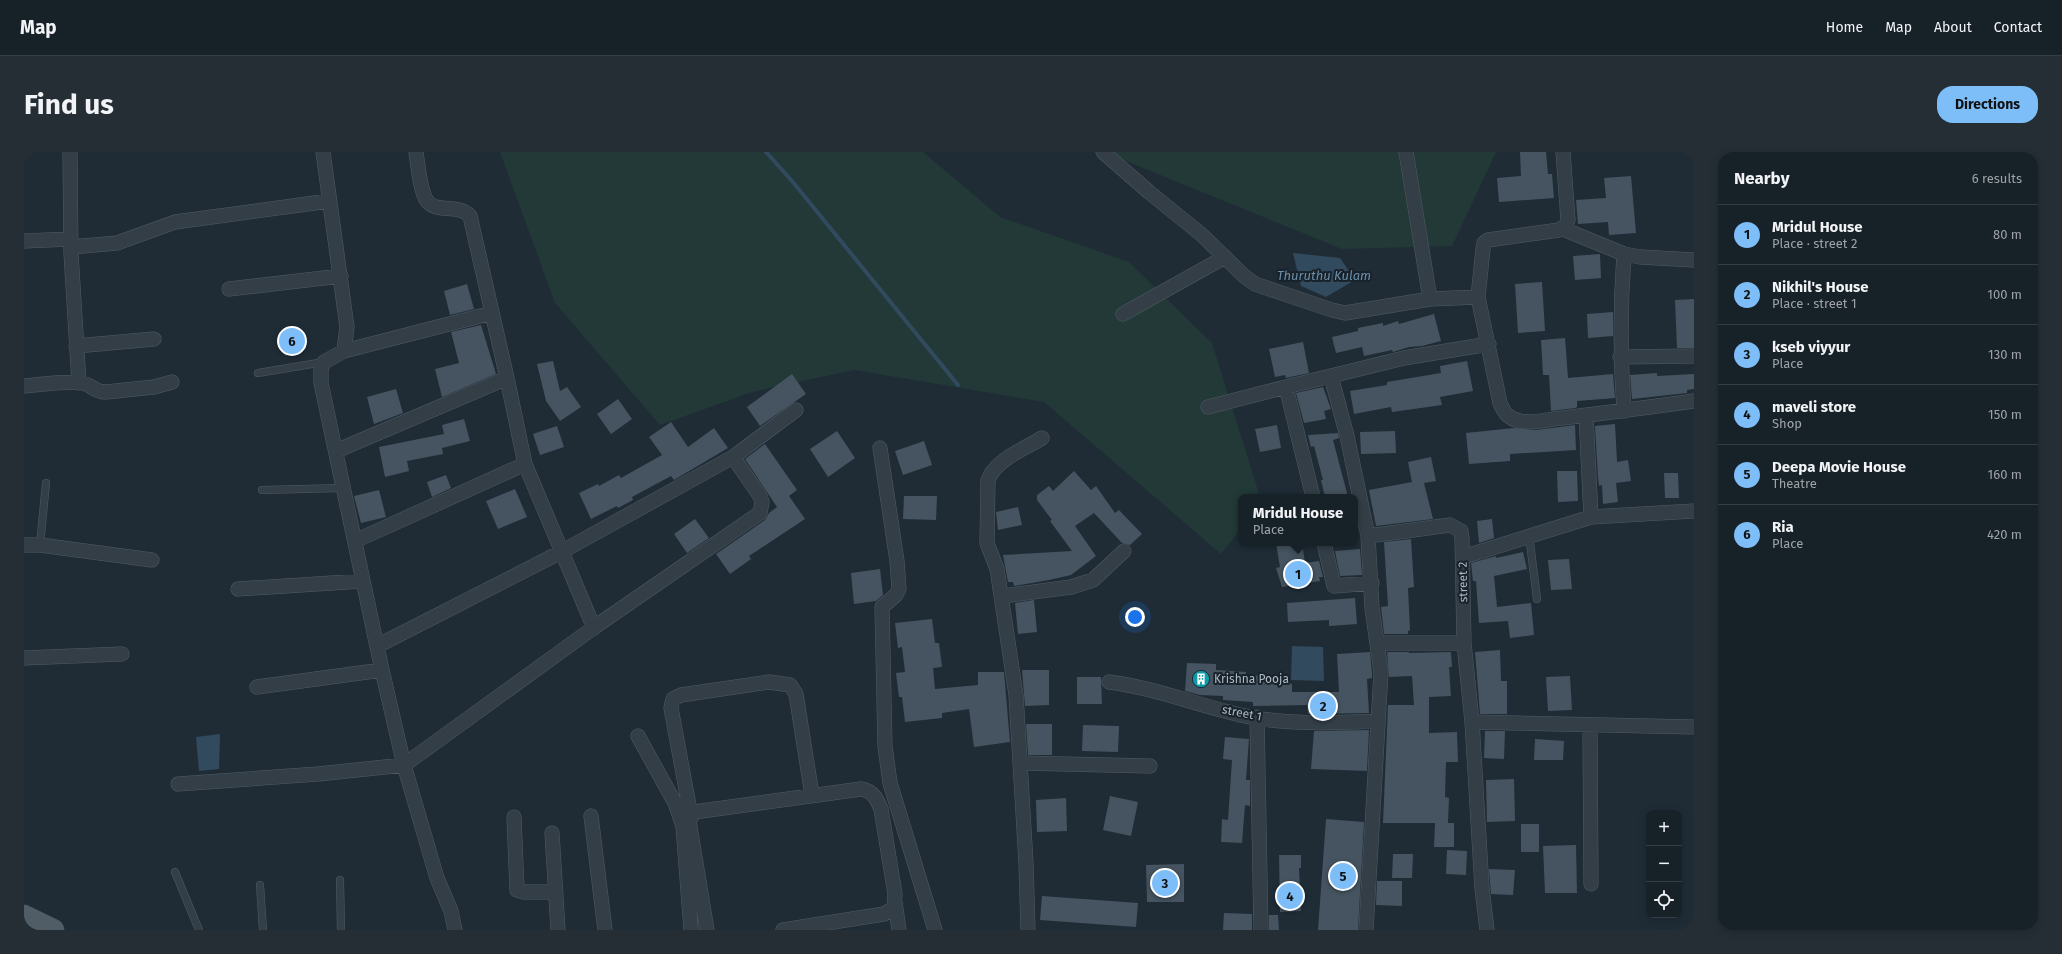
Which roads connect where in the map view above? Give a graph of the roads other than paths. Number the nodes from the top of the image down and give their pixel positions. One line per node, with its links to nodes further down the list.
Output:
1 (70, 152): 10 (street)
2 (323, 152): 7 (street)
3 (416, 152): 18 (street)
4 (1103, 152): 12 (street)
5 (1406, 152): 17 (street)
6 (1563, 152): 8 (street)
7 (329, 200): 10 (street); 14 (street)
8 (1563, 229): 11 (street); 16 (street)
9 (24, 241): 10 (street)
10 (71, 244): 22 (street)
11 (1624, 254): 13 (street); 25 (street)
12 (1225, 257): 17 (street); 19 (street)
13 (1694, 260)
14 (341, 276): 15 (street); 23 (street)
15 (229, 290)
16 (1478, 297): 17 (street); 21 (street)
17 (1430, 299)
18 (492, 313): 23 (street); 29 (street)
19 (1123, 314)
20 (154, 339): 22 (street)
21 (1489, 344): 28 (street); 38 (street)
22 (76, 346): 31 (street)
23 (344, 351): 26 (street)
24 (1694, 356): 25 (street)
25 (1620, 357): 37 (street)
26 (324, 362): 27 (lane); 41 (street)
27 (258, 373)
28 (1331, 376): 33 (street); 51 (street)
29 (507, 378): 41 (street); 43 (street)
30 (172, 382): 31 (street)
31 (78, 383): 32 (street)
32 (24, 386)
33 (1286, 387): 35 (street); 47 (street)
34 (1694, 401): 37 (street)
35 (1208, 407)
36 (796, 410): 42 (street)
37 (1624, 411): 38 (street)
38 (1586, 416): 49 (street)
39 (1042, 438): 63 (street)
40 (880, 448): 108 (street)
41 (336, 451): 45 (street)
42 (733, 456): 57 (street); 65 (street)
43 (525, 464): 52 (street); 57 (street)
44 (46, 483): 54 (lane)
45 (343, 488): 46 (lane); 52 (street)
46 (262, 490)
47 (1312, 494)
48 (1694, 511): 49 (street)
49 (1591, 517): 50 (street)
50 (1530, 535): 58 (street); 64 (lane)
51 (1368, 536): 58 (street, street 2); 61 (street)
52 (355, 541): 60 (street)
53 (24, 545): 54 (street)
54 (40, 545): 59 (street)
55 (1325, 546): 61 (street)
56 (1124, 551): 63 (street)
57 (561, 552): 65 (street); 68 (street)
58 (1463, 557): 67 (street, street 2)
59 (152, 560)
60 (363, 580): 62 (street); 68 (street)
61 (1372, 583): 66 (street)
62 (238, 589)
63 (1002, 596): 80 (street)
64 (1537, 600)
65 (594, 628): 81 (street)
66 (1377, 643): 67 (street); 75 (street)
67 (1464, 643): 76 (street, street 2)
68 (377, 646): 71 (street)
69 (122, 654): 70 (street)
70 (24, 658)
71 (382, 670): 73 (street); 81 (street)
72 (1109, 682): 74 (street, street 1)
73 (257, 688)
74 (1257, 717): 75 (street, street 1); 110 (street)
75 (1378, 721): 111 (street)
76 (1472, 722): 77 (street); 112 (street, street 2)
77 (1590, 725): 78 (street); 91 (street)
78 (1694, 728)
79 (638, 736): 104 (street)
80 (1020, 764): 82 (street); 109 (street)
81 (404, 765): 83 (street); 101 (street)
82 (1150, 766)
83 (178, 784)
84 (812, 795): 86 (street); 86 (street); 94 (street)
85 (591, 816): 103 (street)
86 (691, 816): 105 (street)
87 (514, 817): 93 (street)
88 (552, 833): 93 (street)
89 (174, 872): 98 (lane)
90 (340, 880): 100 (lane)
91 (1592, 884)
92 (260, 885): 99 (lane)
93 (556, 892): 102 (street)
94 (895, 902): 96 (street); 107 (street)
95 (24, 916): 97 (main road)
96 (800, 929): 106 (street)
97 (53, 930)
98 (199, 930)
99 (262, 930)
100 (341, 930)
101 (455, 930)
102 (558, 930)
103 (605, 930)
104 (691, 930)
105 (707, 930)
106 (783, 930)
107 (899, 930)
108 (935, 930)
109 (1028, 930)
110 (1261, 930)
111 (1366, 930)
112 (1487, 930)

